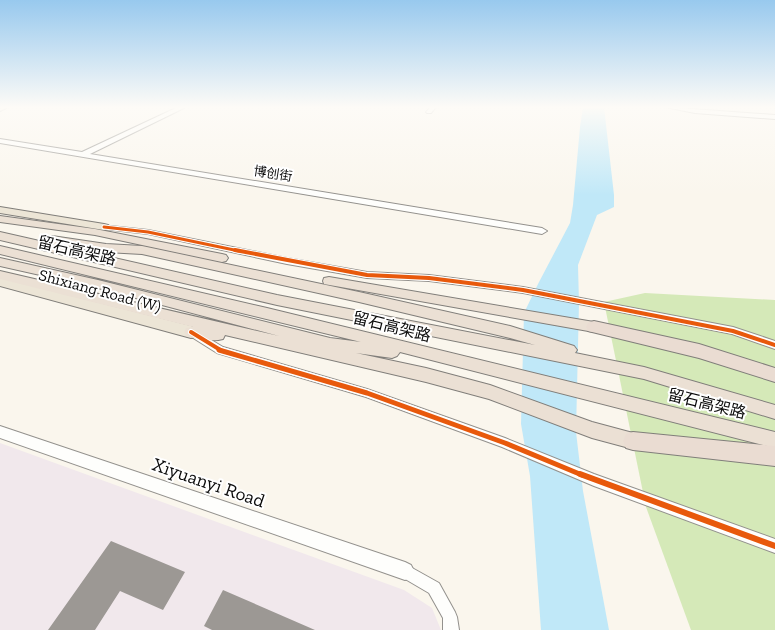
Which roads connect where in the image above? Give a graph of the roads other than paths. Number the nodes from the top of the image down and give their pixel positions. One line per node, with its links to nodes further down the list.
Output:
1 (121, 136): 3 (street)
2 (0, 141): 3 (street, 博创街)
3 (84, 154): 7 (street, 博创街)
4 (0, 210): 6 (main road)
5 (0, 219): 11 (highway)
6 (104, 227): 11 (highway); 18 (street)
7 (542, 231)
8 (0, 233): 19 (highway)
9 (0, 236): 19 (highway, 留石高架路)
10 (0, 250): 21 (highway, 留石高架路)
11 (188, 250): 15 (highway)
12 (0, 262): 21 (highway)
13 (0, 275): 17 (highway)
14 (0, 282): 16 (main road, Shixiang Road (W))
15 (594, 327): 20 (highway)
16 (191, 332): 17 (highway); 27 (street)
17 (283, 343): 25 (highway)
18 (775, 345)
19 (644, 373): 22 (highway, 留石高架路)
20 (775, 374)
21 (564, 386): 24 (highway, 留石高架路)
22 (775, 412)
23 (0, 432): 28 (street, Xiyuanyi Road)
24 (775, 440)
25 (633, 441): 26 (highway)
26 (775, 456)
27 (775, 546)
28 (406, 571): 29 (street)
29 (451, 630)

